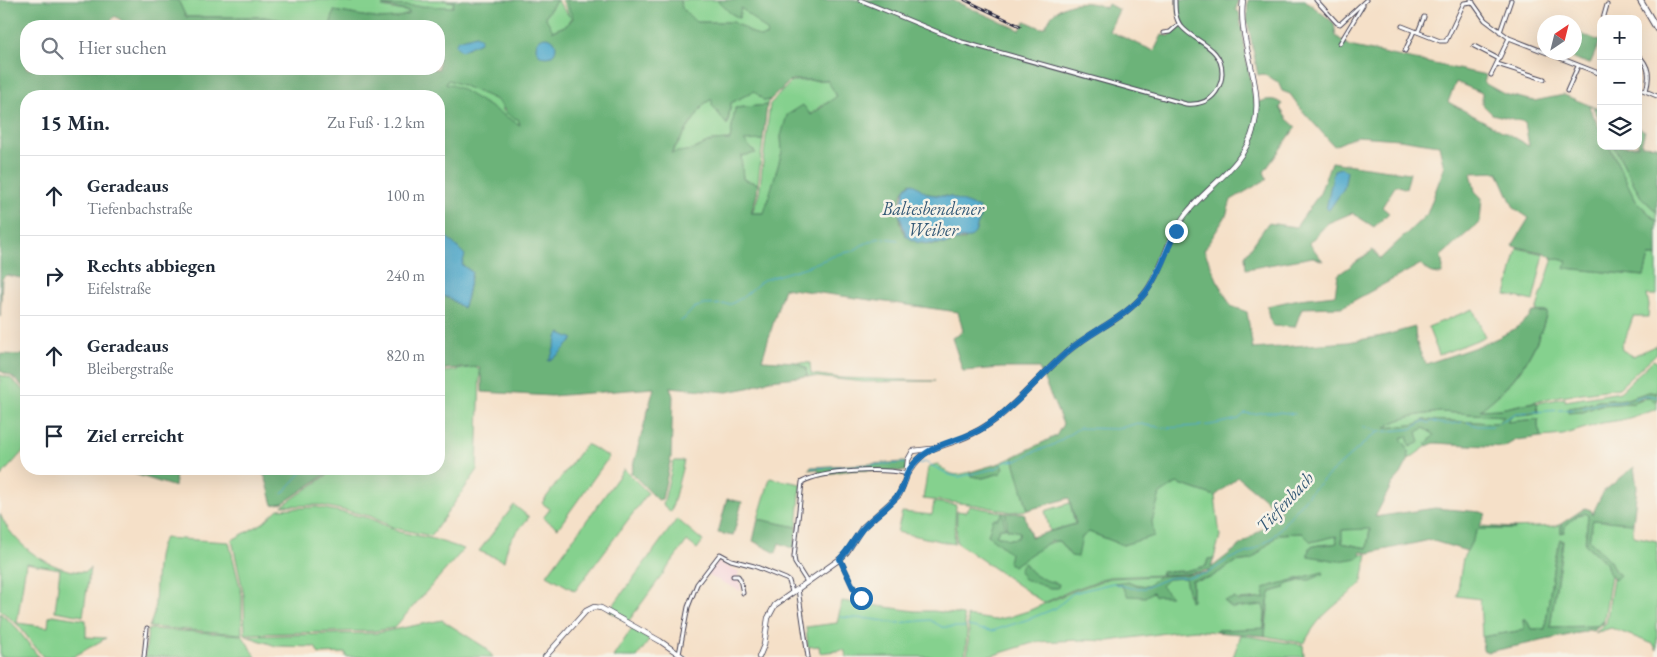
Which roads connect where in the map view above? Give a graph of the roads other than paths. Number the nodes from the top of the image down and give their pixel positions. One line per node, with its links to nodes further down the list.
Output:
1 (860, 0): 14 (street)
2 (1175, 0): 14 (street)
3 (1242, 0): 36 (street)
4 (1316, 0): 8 (street)
5 (1459, 0): 10 (street)
6 (1511, 0): 18 (street)
7 (1640, 0): 16 (main road)
8 (1365, 1): 21 (street)
9 (1472, 1): 10 (street); 18 (street)
10 (1464, 3): 17 (street)
11 (1607, 5): 12 (street)
12 (1604, 15)
13 (1424, 17): 17 (street)
14 (1179, 24): 19 (street)
15 (1402, 26): 17 (street)
16 (1657, 29)
17 (1416, 31): 23 (street)
18 (1500, 32): 20 (street)
19 (1163, 33)
20 (1509, 38): 24 (street); 27 (street)
21 (1340, 42)
22 (1474, 46): 24 (street)
23 (1406, 51)
24 (1499, 59): 26 (street)
25 (1642, 59): 33 (street)
26 (1497, 64): 29 (street); 30 (street)
27 (1578, 66): 28 (street); 32 (street)
28 (1597, 73)
29 (1492, 76)
30 (1544, 79)
31 (1642, 90): 33 (street)
32 (1567, 91)
33 (1646, 91): 34 (street)
34 (1657, 96)
35 (923, 449): 36 (street); 37 (street); 38 (street)
36 (931, 449): 37 (street)
37 (922, 456): 39 (street)
38 (908, 460): 39 (street); 40 (street)
39 (914, 463): 40 (street)
40 (907, 474): 41 (street); 43 (street)
41 (840, 559): 43 (street); 47 (street)
42 (733, 576): 46 (street)
43 (807, 582): 44 (street)
44 (798, 589): 45 (street); 53 (street)
45 (792, 592): 49 (street); 52 (street)
46 (743, 593)
47 (861, 598)
48 (147, 628): 50 (street)
49 (681, 656): 51 (street)
50 (144, 657)
51 (545, 657)
52 (760, 657)
53 (808, 657)

